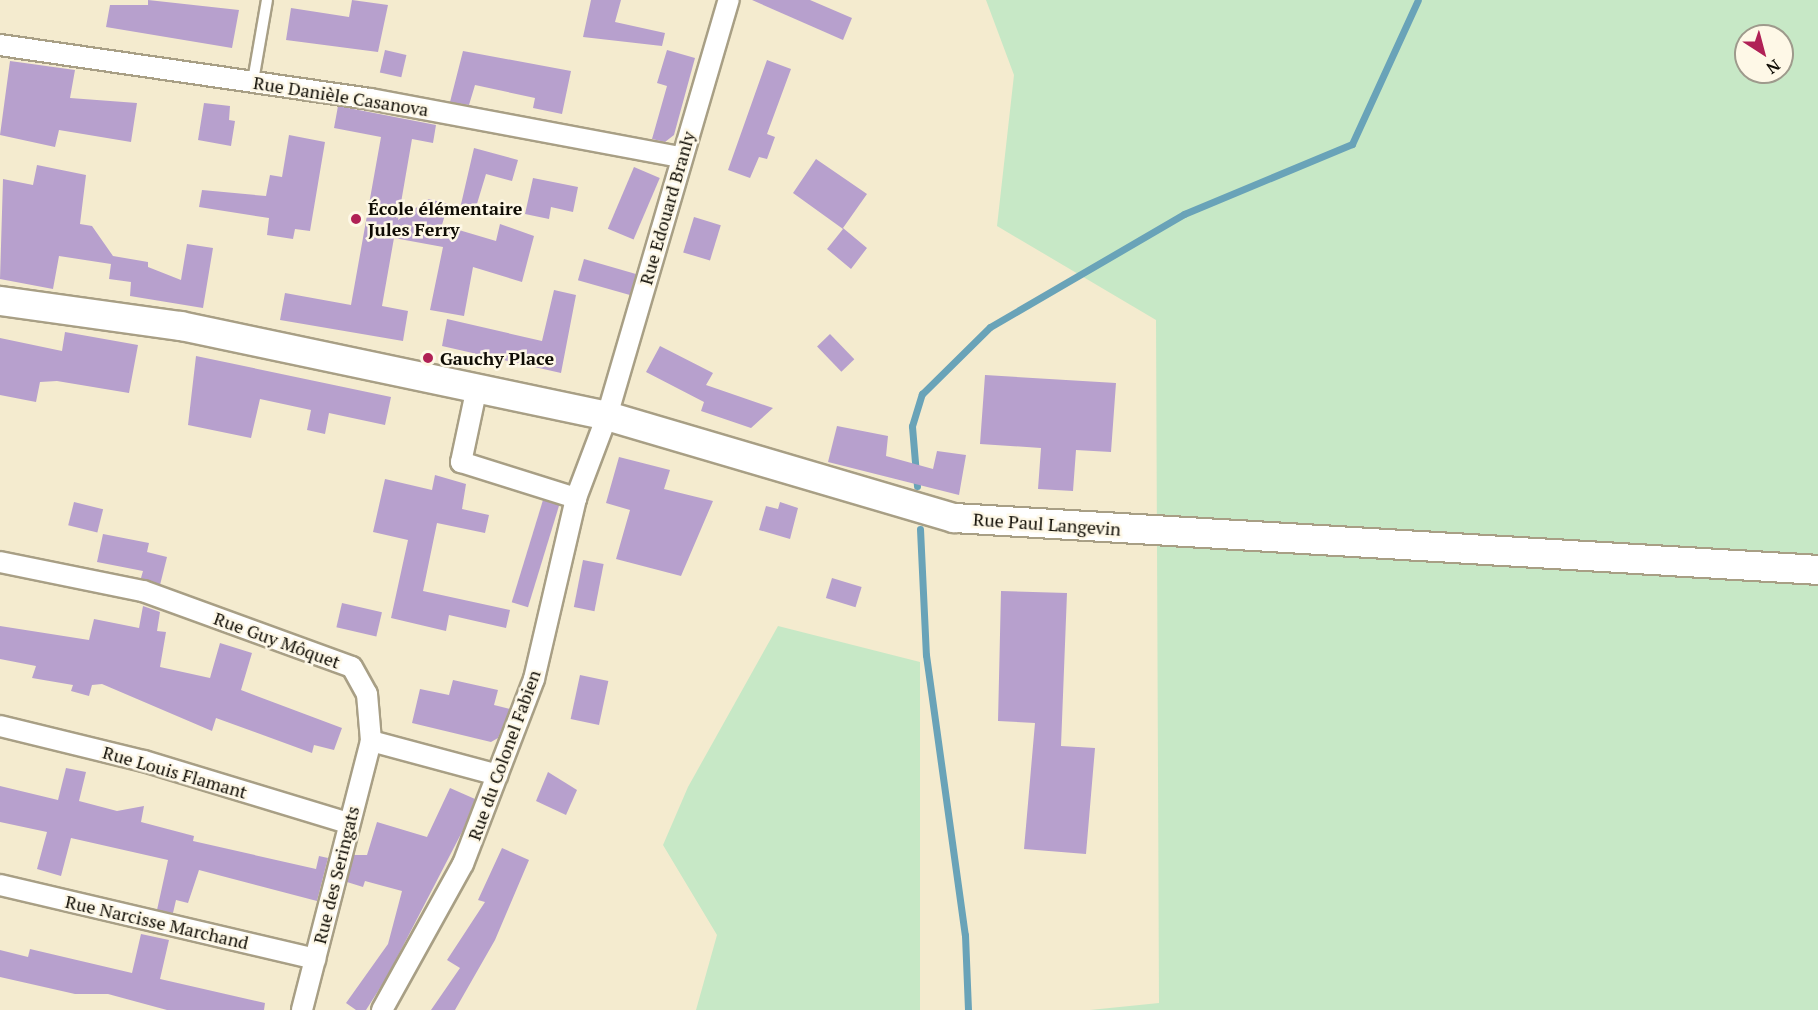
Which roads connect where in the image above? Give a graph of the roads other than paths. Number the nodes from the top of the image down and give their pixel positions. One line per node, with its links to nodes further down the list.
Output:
1 (267, 0): 4 (lane)
2 (729, 0): 5 (street, Rue Edouard Branly)
3 (0, 45): 4 (street, Rue Danièle Casanova)
4 (253, 81): 5 (street, Rue Danièle Casanova)
5 (681, 157): 8 (street, Rue Edouard Branly)
6 (0, 301): 7 (main road, Rue Paul Langevin)
7 (477, 387): 8 (main road, Rue Paul Langevin); 9 (street)
8 (607, 416): 9 (street, Rue du Colonel Fabien); 11 (main road, Rue Paul Langevin)
9 (576, 498): 14 (street, Rue du Colonel Fabien)
10 (0, 562): 13 (street, Rue Guy Môquet)
11 (1818, 570)
12 (0, 726): 15 (street, Rue Louis Flamant)
13 (371, 741): 14 (street); 15 (street, Rue des Seringats)
14 (498, 775): 19 (street, Rue du Colonel Fabien)
15 (348, 823): 17 (street, Rue des Seringats)
16 (0, 885): 17 (street, Rue Narcisse Marchand)
17 (315, 959): 18 (street, Rue des Seringats)
18 (303, 1010)
19 (382, 1010)

